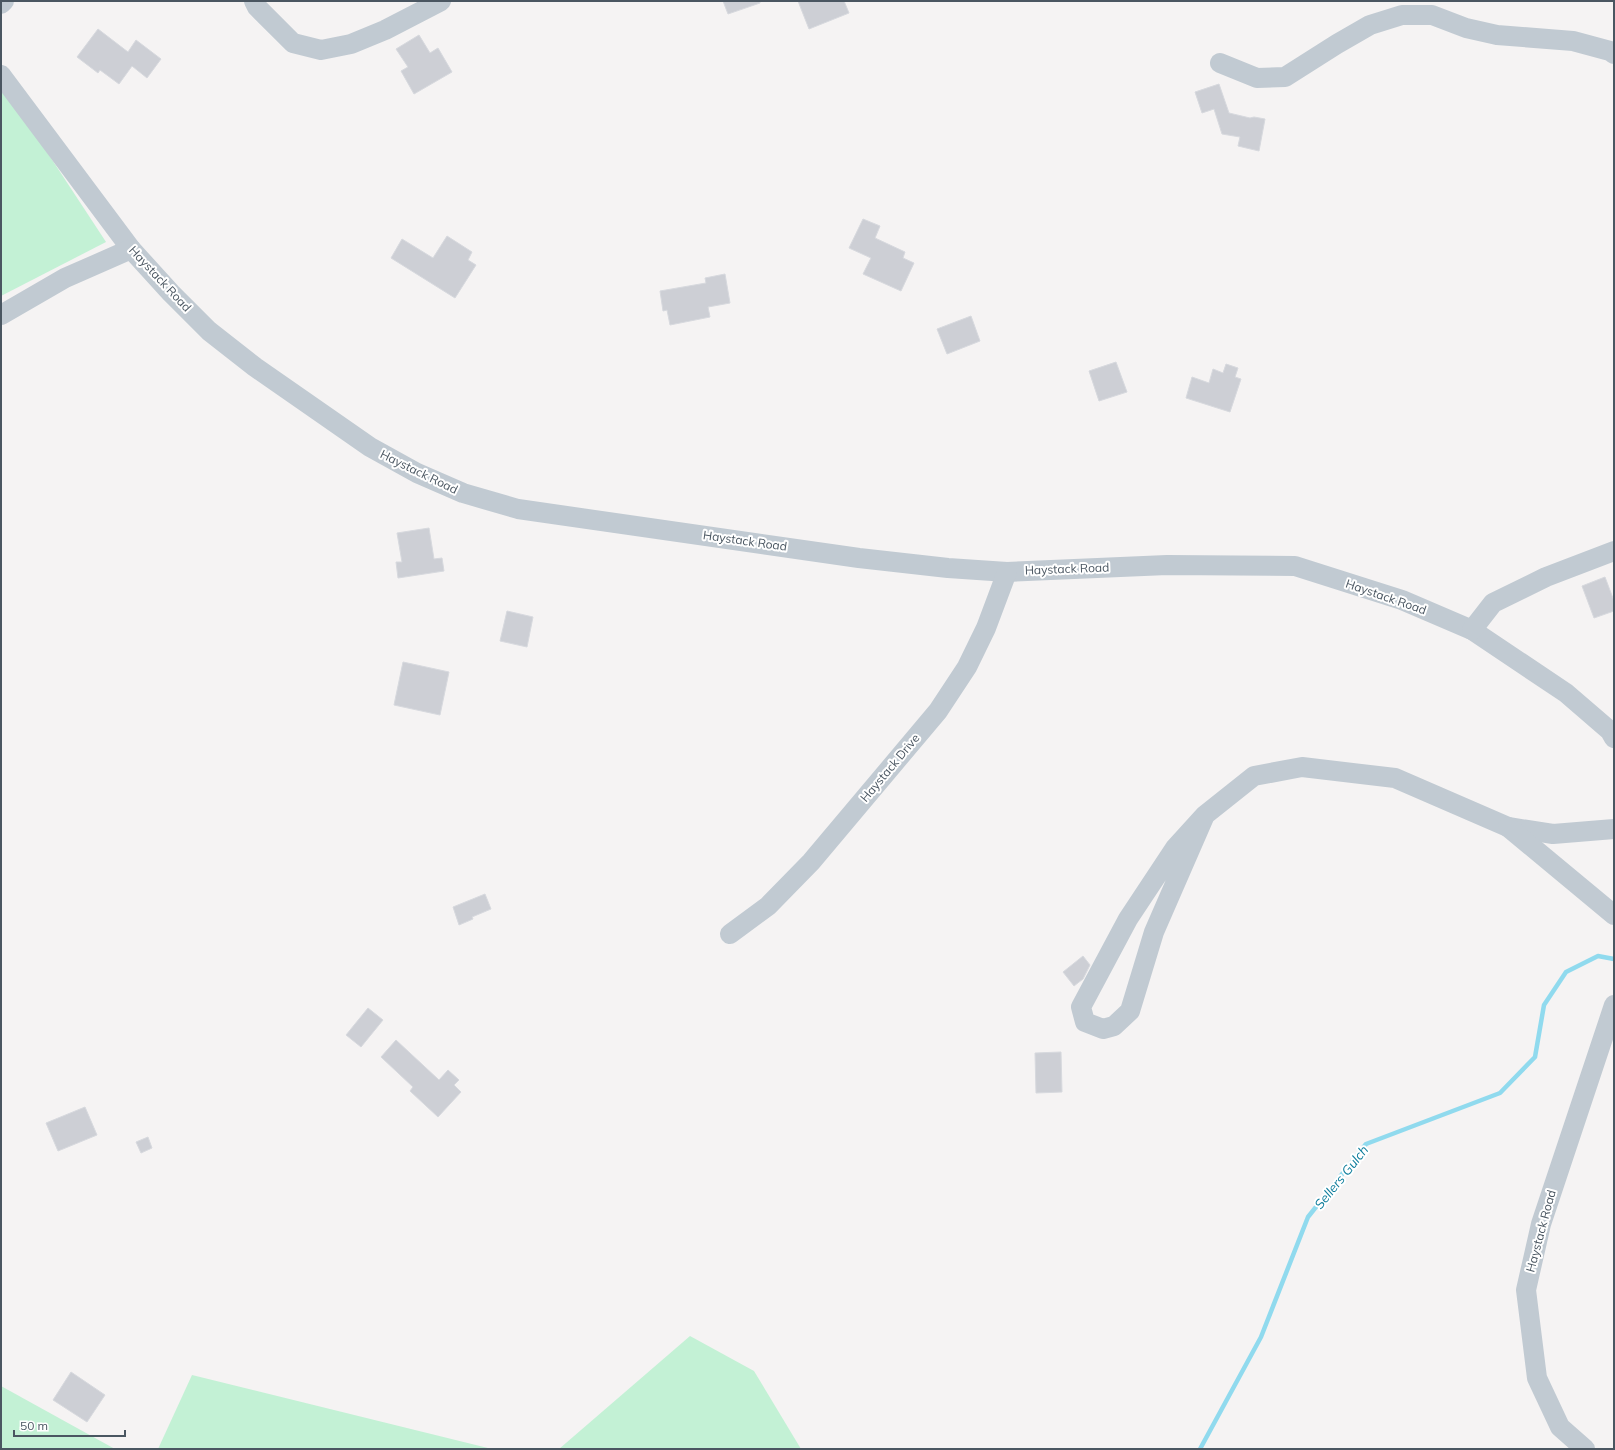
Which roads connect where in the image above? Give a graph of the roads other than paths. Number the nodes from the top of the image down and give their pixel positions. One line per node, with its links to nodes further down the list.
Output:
1 (4, 1): 4 (street)
2 (254, 1): 3 (street)
3 (441, 1)
4 (1, 4)
5 (1614, 54): 6 (street)
6 (1220, 63)
7 (1, 75): 8 (street, Haystack Road)
8 (131, 249): 9 (street); 11 (street, Haystack Road)
9 (1, 315)
10 (1614, 551): 12 (street)
11 (1007, 572): 12 (street, Haystack Road); 18 (street, Haystack Drive)
12 (1472, 630): 13 (street, Haystack Road)
13 (1614, 738)
14 (1205, 815): 14 (street); 15 (street)
15 (1508, 828): 16 (street); 17 (street)
16 (1614, 829)
17 (1614, 915)
18 (730, 934)
19 (1614, 1005): 20 (street, Haystack Road)
20 (1586, 1449)

